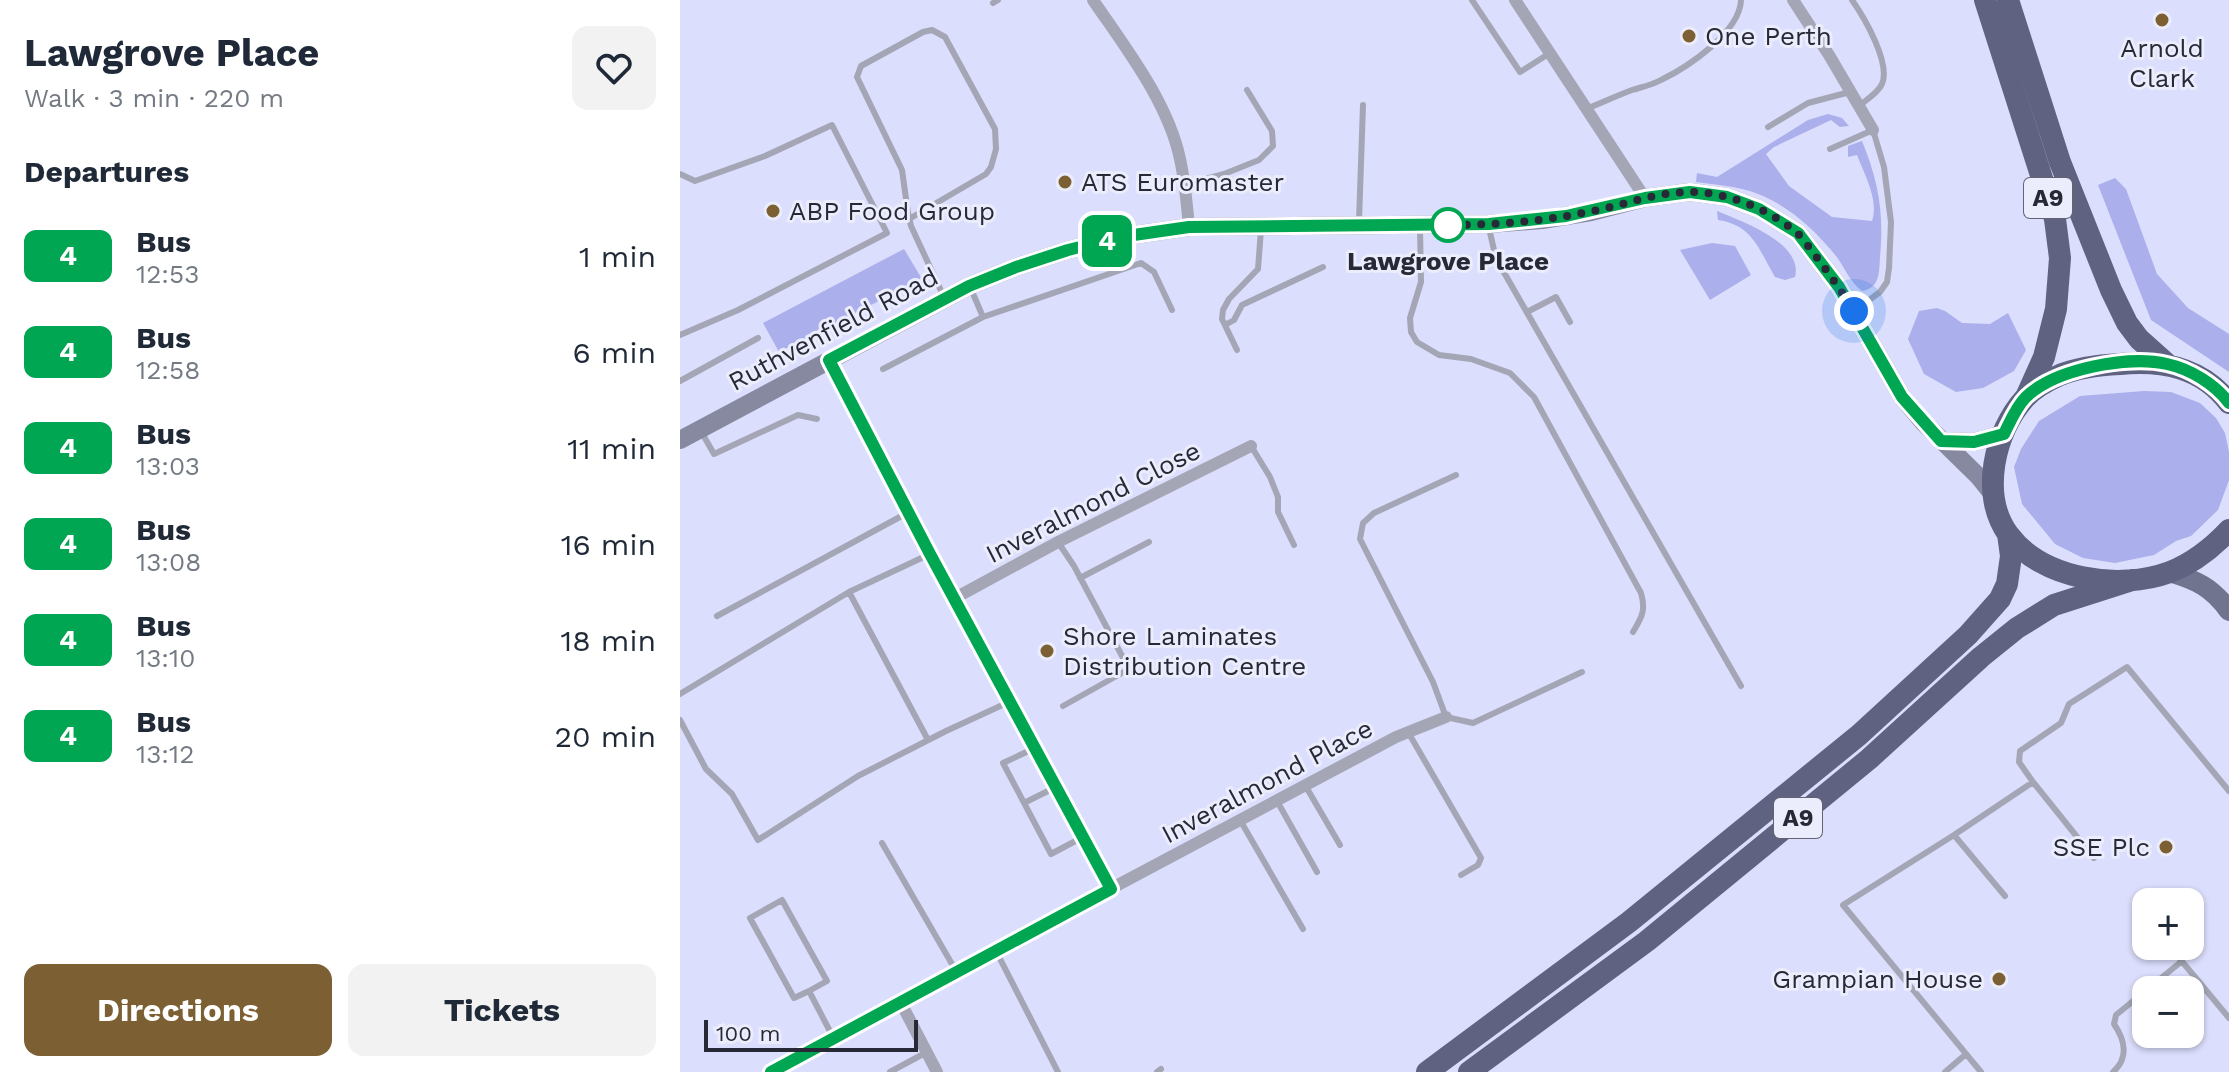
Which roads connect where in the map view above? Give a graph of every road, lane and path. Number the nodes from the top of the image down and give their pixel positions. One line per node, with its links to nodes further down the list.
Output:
1 (1093, 0): 19 (street)
2 (1472, 0): 9 (lane)
3 (1515, 0): 9 (street)
4 (1741, 0): 14 (lane)
5 (1793, 0): 11 (street)
6 (1852, 0): 13 (lane)
7 (1985, 0): 43 (highway, A9)
8 (2008, 0): 40 (highway, A9)
9 (1550, 53): 14 (street)
10 (1247, 90): 19 (lane)
11 (1850, 92): 13 (street); 15 (lane)
12 (1363, 105): 23 (lane)
13 (1859, 106): 16 (street)
14 (1586, 109): 20 (street)
15 (1768, 127)
16 (1873, 130): 17 (lane); 31 (lane)
17 (1830, 149)
18 (680, 174): 36 (lane)
19 (1184, 185): 26 (street)
20 (1645, 198): 22 (street, Ruthvenfield Road); 31 (street, Ruthvenfield Road)
21 (909, 219): 21 (lane); 29 (lane)
22 (1489, 224): 24 (street, Ruthvenfield Road); 32 (lane)
23 (1359, 225): 24 (street, Ruthvenfield Road); 25 (street, Ruthvenfield Road)
24 (1419, 225): 67 (lane)
25 (1261, 226): 26 (street, Ruthvenfield Road); 35 (lane)
26 (1189, 227): 28 (street, Ruthvenfield Road)
27 (1323, 267): 35 (lane)
28 (969, 286): 29 (street, Ruthvenfield Road); 33 (lane)
29 (944, 298): 39 (street, Ruthvenfield Road)
30 (1172, 310): 33 (lane)
31 (1854, 311): 49 (street, Ruthvenfield Road)
32 (1527, 312): 34 (lane); 69 (lane)
33 (983, 317): 41 (lane)
34 (1570, 322)
35 (1225, 325): 38 (lane)
36 (680, 335)
37 (758, 338): 42 (lane)
38 (1237, 350)
39 (829, 360): 46 (street, Ruthvenfield Road); 53 (street)
40 (2167, 364): 43 (highway); 44 (highway)
41 (883, 369)
42 (680, 381)
43 (2025, 398): 47 (highway)
44 (2229, 403)
45 (817, 419): 46 (lane)
46 (700, 430): 48 (street, Ruthvenfield Road)
47 (2004, 434): 49 (street); 52 (highway)
48 (680, 440)
49 (1941, 441): 52 (street, Ruthvenfield Road)
50 (1251, 446): 56 (street, Inveralmond Close); 58 (lane)
51 (1456, 475): 73 (lane)
52 (1994, 496): 55 (highway)
53 (909, 512): 59 (street); 66 (lane)
54 (2229, 530): 60 (highway)
55 (2008, 534): 62 (highway); 108 (highway, A9)
56 (1058, 542): 61 (lane); 64 (street, Inveralmond Close)
57 (1149, 542): 61 (lane)
58 (1294, 545)
59 (930, 554): 63 (lane); 64 (street)
60 (2169, 572): 62 (highway); 65 (main road)
61 (1080, 578): 72 (lane)
62 (2132, 580): 109 (highway, A9)
63 (849, 592): 70 (lane); 76 (lane)
64 (955, 598): 71 (street)
65 (2229, 611)
66 (717, 616)
67 (1633, 632)
68 (1582, 672): 73 (lane)
69 (1741, 686)
70 (680, 694)
71 (1009, 702): 76 (lane); 77 (street)
72 (1063, 706)
73 (1446, 717): 75 (street, Inveralmond Place)
74 (680, 720): 76 (lane)
75 (1408, 732): 79 (street, Inveralmond Place); 91 (lane)
76 (928, 740)
77 (1035, 748): 80 (street); 83 (lane)
78 (2033, 782): 81 (lane); 85 (lane); 89 (lane)
79 (1305, 785): 82 (street, Inveralmond Place); 88 (lane)
80 (1056, 787): 83 (lane); 86 (street)
81 (2229, 791)
82 (1277, 801): 84 (street, Inveralmond Place); 90 (lane)
83 (1024, 803): 86 (lane)
84 (1240, 820): 92 (street, Inveralmond Place); 94 (lane)
85 (1954, 835): 93 (lane); 103 (lane)
86 (1083, 837): 92 (street)
87 (882, 843): 97 (lane)
88 (1340, 845)
89 (2094, 858)
90 (1317, 872)
91 (1461, 875)
92 (1111, 889): 95 (street, Inveralmond Place)
93 (2005, 896)
94 (1303, 929)
95 (996, 951): 97 (street, Inveralmond Place); 107 (lane)
96 (2182, 961): 100 (lane); 112 (lane)
97 (956, 971): 99 (street, Inveralmond Place)
98 (809, 991): 98 (lane); 101 (lane)
99 (901, 1003): 101 (street, Inveralmond Place); 102 (street)
100 (2229, 1018)
101 (834, 1039): 104 (street, Inveralmond Place)
102 (927, 1052): 105 (lane); 106 (street)
103 (1966, 1054): 110 (lane); 111 (lane)
104 (771, 1072)
105 (890, 1072)
106 (937, 1072)
107 (1058, 1072)
108 (1427, 1072)
109 (1469, 1072)
110 (1945, 1072)
111 (1981, 1072)
112 (2113, 1072)

